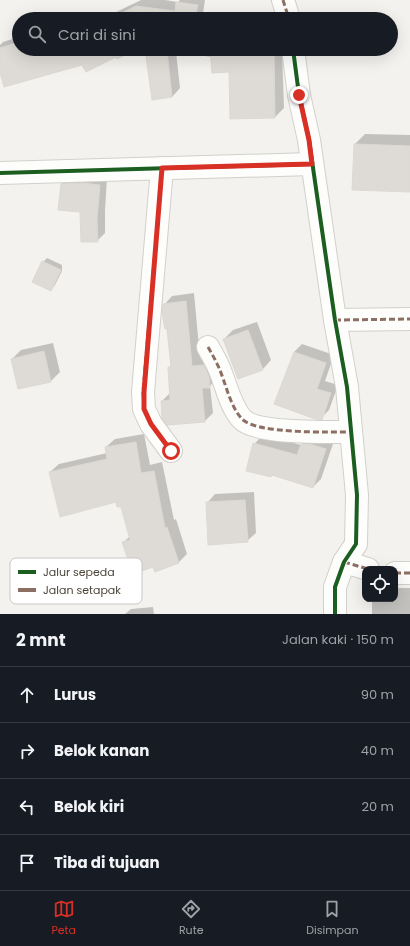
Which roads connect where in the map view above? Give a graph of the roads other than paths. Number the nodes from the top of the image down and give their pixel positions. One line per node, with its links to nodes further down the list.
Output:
1 (283, 0): 2 (street)
2 (287, 12)
3 (294, 56): 4 (street)
4 (312, 164): 5 (street); 8 (street)
5 (162, 168): 6 (street); 11 (street)
6 (0, 173)
7 (410, 319): 8 (street)
8 (335, 320): 10 (street)
9 (208, 347): 10 (street)
10 (351, 432): 12 (street)
11 (171, 451)
12 (344, 562): 13 (street); 16 (street)
13 (362, 567)
14 (398, 573): 15 (street)
15 (410, 573)
16 (335, 614)

